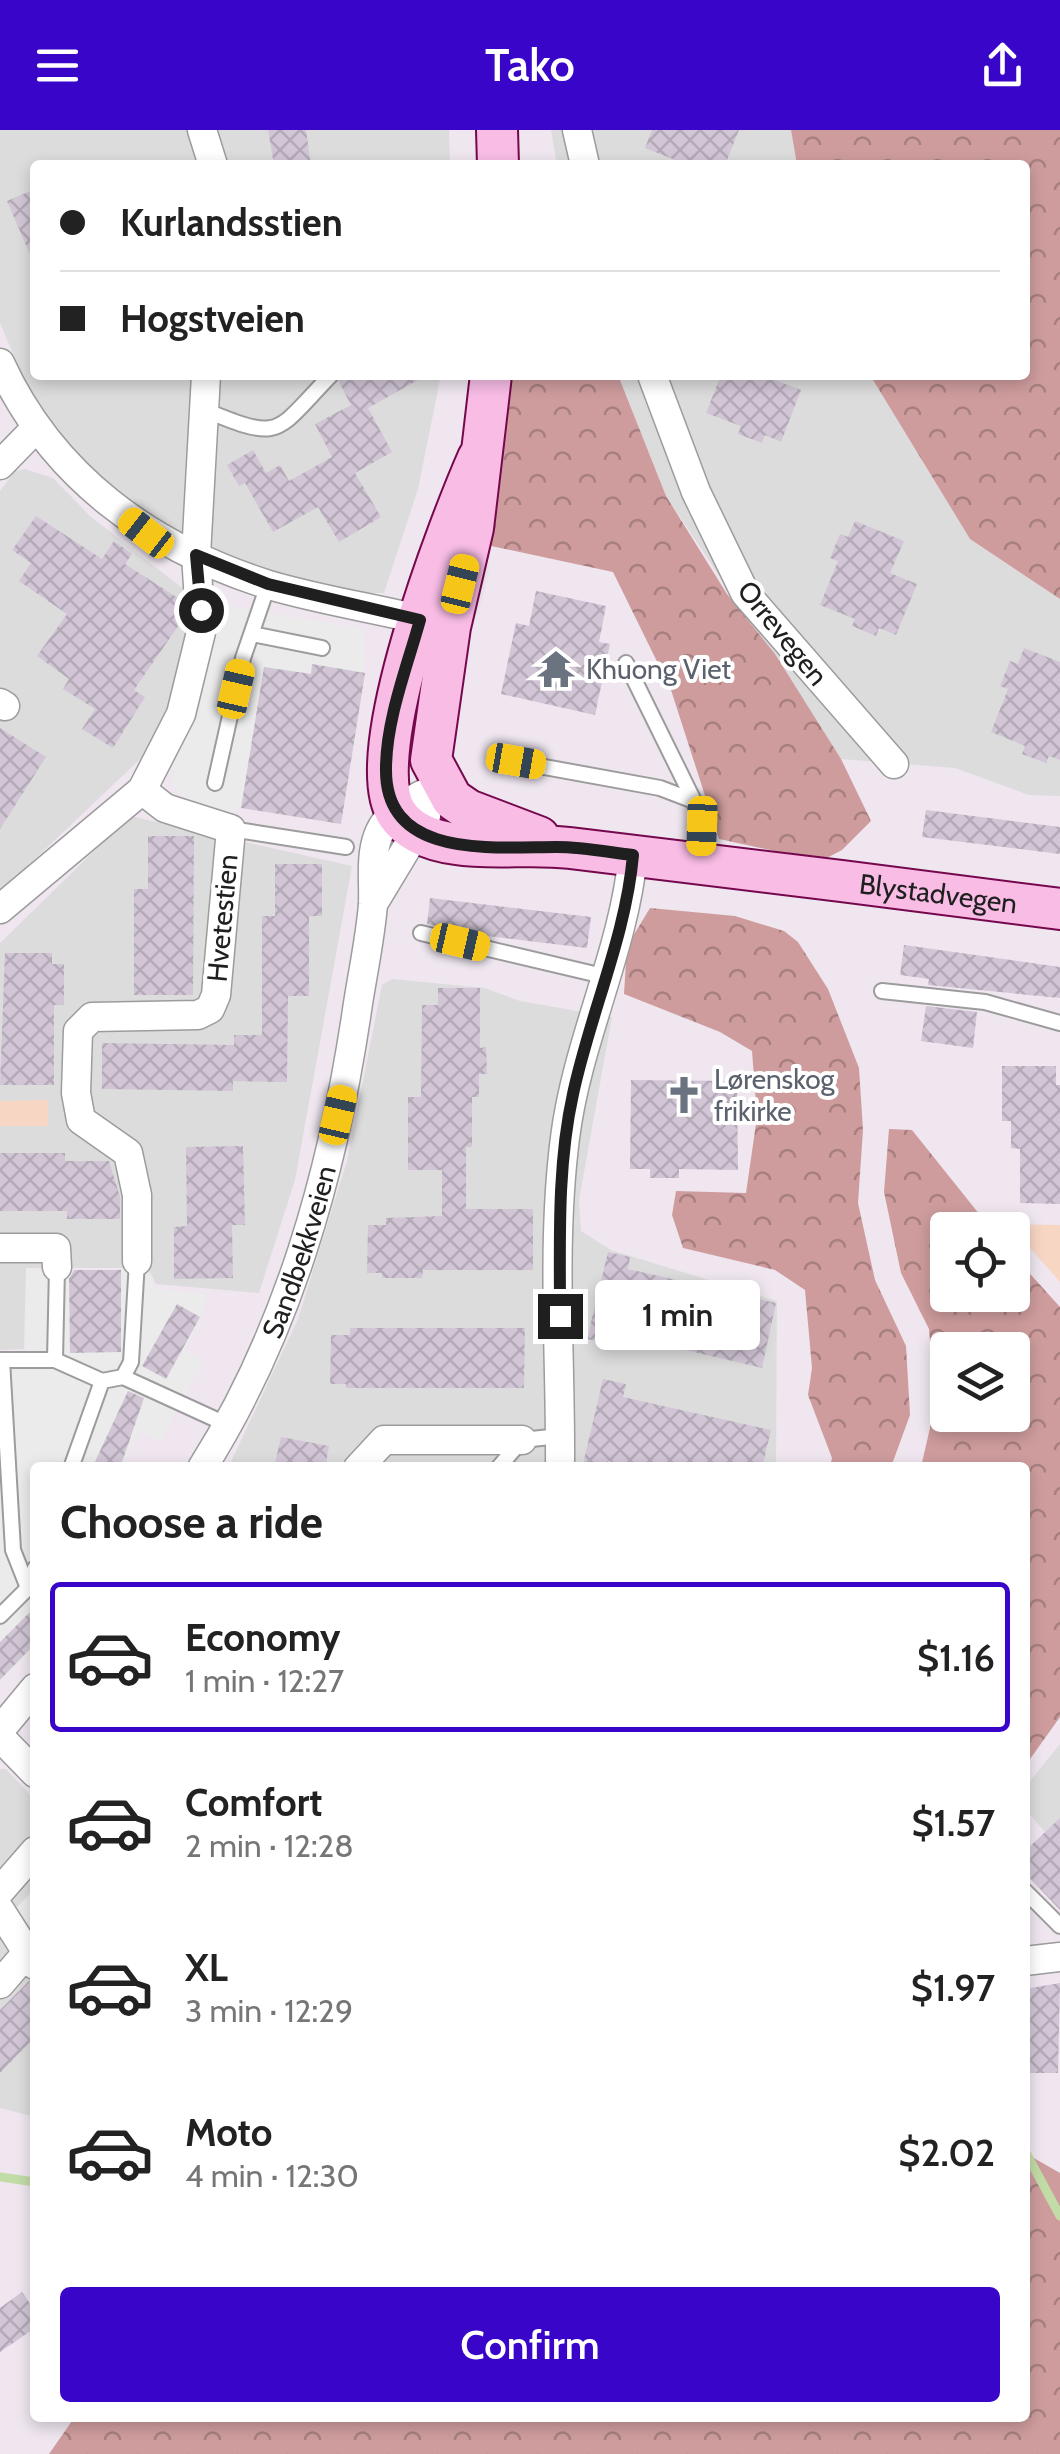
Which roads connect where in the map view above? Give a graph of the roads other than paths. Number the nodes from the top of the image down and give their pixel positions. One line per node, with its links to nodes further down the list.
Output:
1 (202, 130): 4 (street)
2 (497, 130): 5 (main road)
3 (577, 130): 6 (street)
4 (211, 160)
5 (498, 160)
6 (585, 160)
7 (0, 363): 13 (street)
8 (205, 380): 12 (street)
9 (327, 380): 12 (lane)
10 (490, 380): 17 (main road)
11 (654, 380): 22 (street, Orrevegen)
12 (202, 409): 15 (street)
13 (35, 429): 14 (street); 15 (street)
14 (0, 465)
15 (196, 555): 16 (street); 25 (street)
16 (268, 584): 17 (street); 18 (lane)
17 (435, 624): 24 (main road); 27 (main road)
18 (252, 634): 19 (lane); 23 (lane)
19 (322, 648)
20 (626, 663): 26 (lane)
21 (496, 758): 26 (lane)
22 (894, 764)
23 (214, 783)
24 (442, 786): 27 (street, Sandbekkveien); 30 (main road)
25 (142, 790): 28 (street, Hvetestien); 34 (street)
26 (694, 801): 32 (lane)
27 (406, 822): 30 (main road); 46 (street, Sandbekkveien)
28 (231, 828): 29 (lane); 40 (street, Hvetestien)
29 (346, 847)
30 (562, 847): 31 (main road)
31 (633, 855): 32 (main road, Blystadvegen); 36 (street)
32 (700, 864): 33 (main road, Blystadvegen)
33 (1060, 909)
34 (0, 910)
35 (421, 934): 36 (lane)
36 (603, 976): 47 (street)
37 (882, 990): 38 (lane)
38 (1060, 1022)
39 (0, 1248): 41 (street)
40 (138, 1261): 44 (lane)
41 (57, 1267): 43 (lane)
42 (1, 1360): 43 (lane); 55 (lane)
43 (55, 1360): 45 (lane)
44 (123, 1378): 45 (lane); 46 (lane)
45 (102, 1381): 49 (lane)
46 (228, 1426): 50 (street, Sandbekkveien)
47 (560, 1436): 48 (lane); 53 (street)
48 (522, 1440): 51 (street); 52 (lane)
49 (73, 1462)
50 (206, 1462)
51 (364, 1462)
52 (503, 1462)
53 (560, 1462)
54 (30, 1582): 55 (lane)
55 (28, 1588): 56 (lane)
56 (0, 1616)
57 (30, 1694): 58 (street)
58 (0, 1733): 59 (street)
59 (30, 1767)
60 (30, 1857): 61 (street)
61 (0, 1891)
62 (1030, 1897): 64 (lane)
63 (0, 1910): 66 (street)
64 (1060, 1926)
65 (1060, 1957): 67 (street)
66 (30, 1960): 68 (street)
67 (1030, 1960)
68 (0, 1984)

